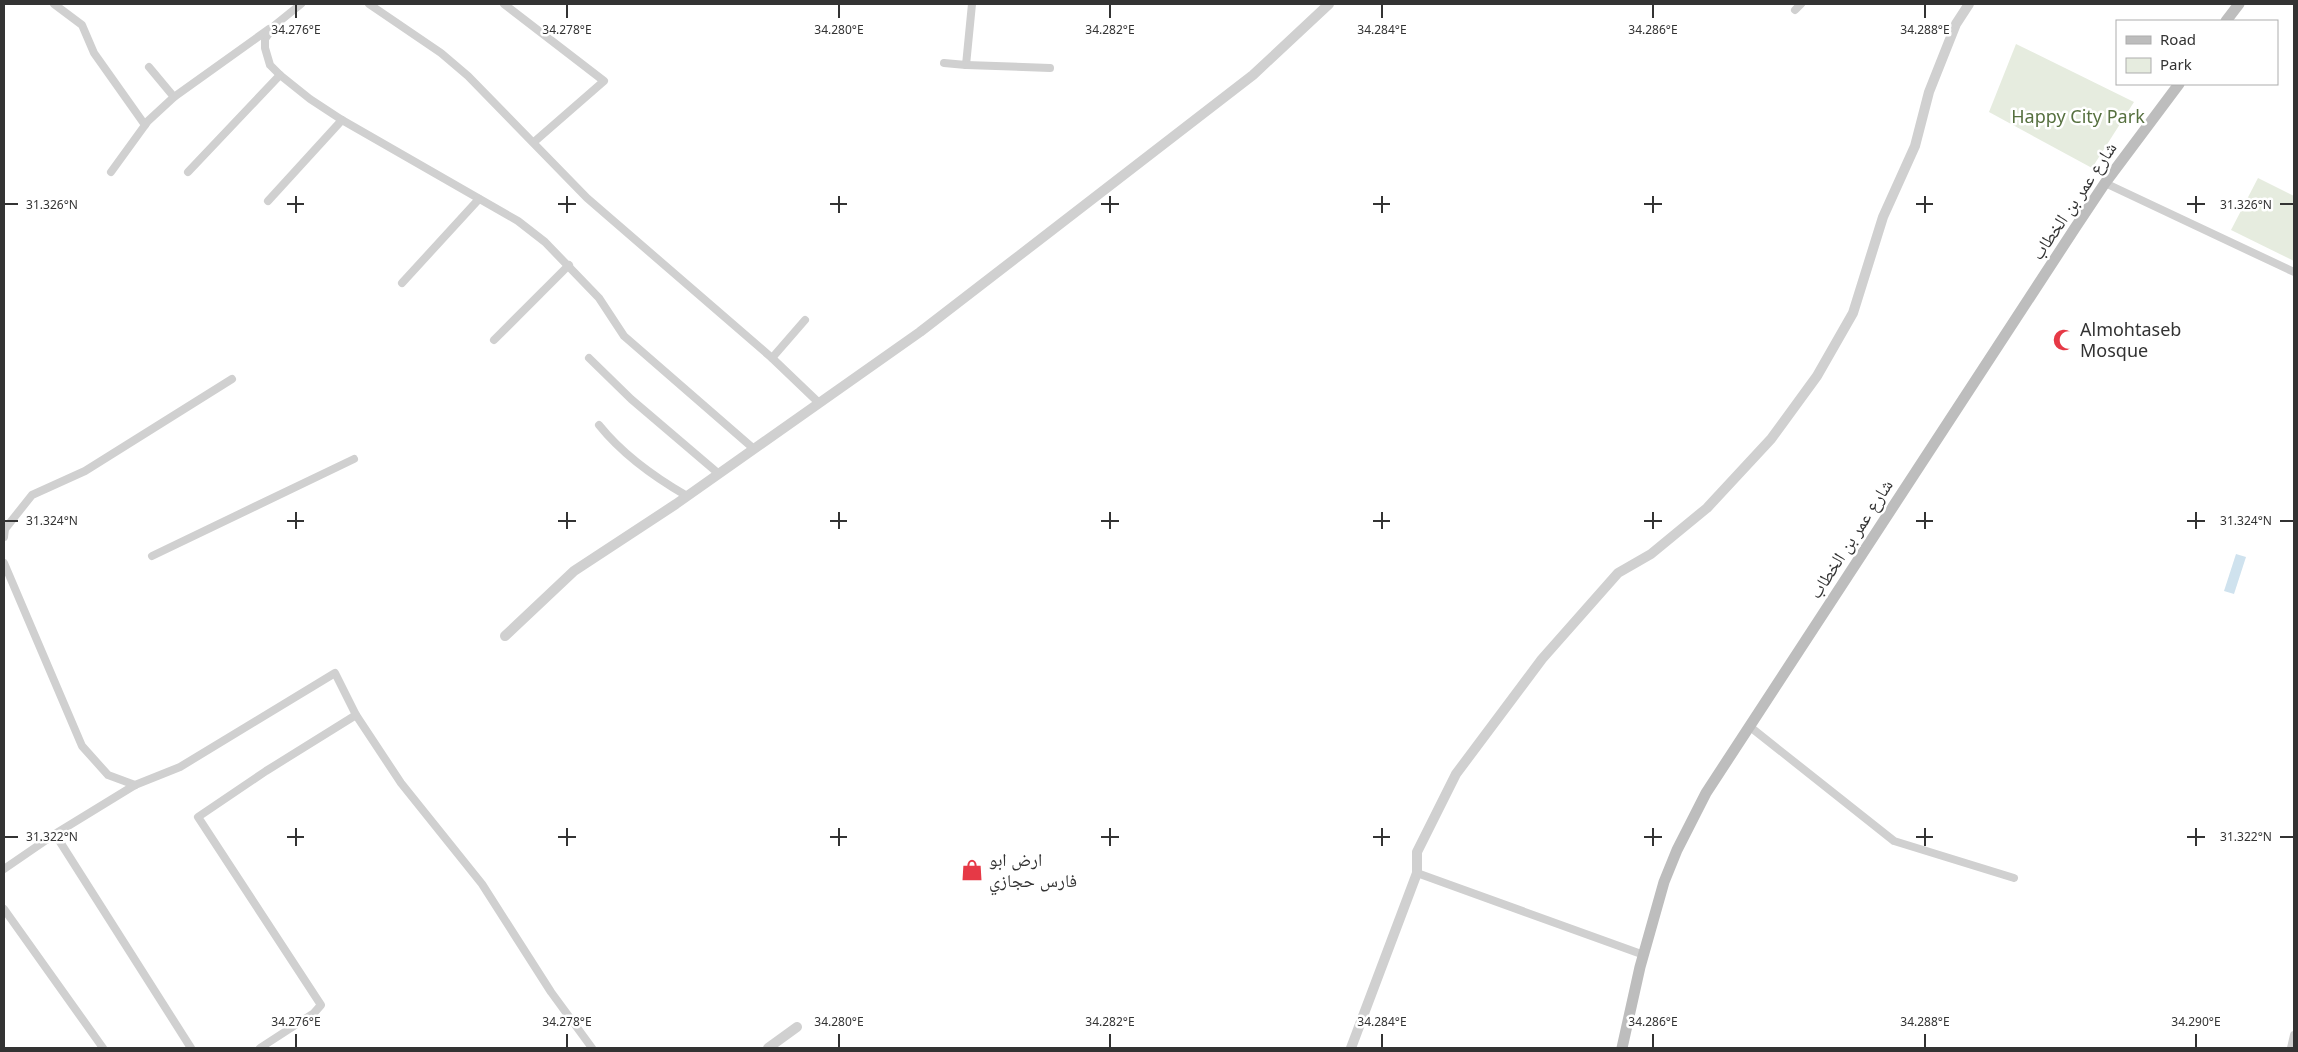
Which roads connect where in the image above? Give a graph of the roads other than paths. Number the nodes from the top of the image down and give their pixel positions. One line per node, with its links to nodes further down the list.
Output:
1 (54, 4): 19 (street)
2 (301, 4): 10 (street)
3 (369, 4): 20 (street)
4 (504, 4): 20 (street)
5 (972, 4): 12 (street)
6 (1330, 4): 34 (street)
7 (1969, 4): 49 (street)
8 (2239, 4): 9 (main road)
9 (2227, 20)
10 (275, 25): 15 (street); 17 (street)
11 (944, 63): 12 (street)
12 (966, 65): 14 (street)
13 (149, 67): 17 (street)
14 (1050, 68)
15 (280, 75): 18 (street); 22 (street)
16 (2178, 85): 23 (main road, شارع عمر بن الخطاب)
17 (174, 97): 19 (street)
18 (342, 120): 24 (street); 25 (street)
19 (145, 125): 21 (street)
20 (534, 142): 32 (street)
21 (111, 172)
22 (188, 172)
23 (2105, 183): 27 (street); 45 (main road, شارع عمر بن الخطاب)
24 (479, 199): 26 (street); 28 (street)
25 (268, 200)
26 (568, 265): 30 (street); 36 (street)
27 (2294, 272)
28 (402, 283)
29 (805, 320): 32 (street)
30 (494, 340)
31 (589, 358): 38 (street)
32 (772, 358): 34 (street)
33 (232, 379): 40 (street)
34 (818, 402): 36 (street)
35 (600, 425): 39 (street)
36 (754, 448): 38 (street)
37 (354, 459): 41 (street)
38 (718, 474): 39 (street)
39 (687, 496): 43 (street)
40 (4, 537)
41 (152, 556)
42 (4, 563): 46 (street)
43 (505, 636)
44 (356, 715): 46 (street); 57 (street); 58 (street)
45 (1749, 726): 50 (street); 52 (main road, شارع عمر بن الخطاب)
46 (134, 785): 47 (street)
47 (55, 834): 48 (street); 56 (street)
48 (4, 869)
49 (1417, 873): 52 (street); 60 (street)
50 (2014, 878)
51 (4, 909): 55 (street)
52 (1644, 955): 61 (main road, شارع عمر بن الخطاب)
53 (797, 1027): 59 (street)
54 (2294, 1035): 62 (street)
55 (103, 1048)
56 (191, 1048)
57 (260, 1048)
58 (592, 1048)
59 (768, 1048)
60 (1351, 1048)
61 (1622, 1048)
62 (2291, 1048)

